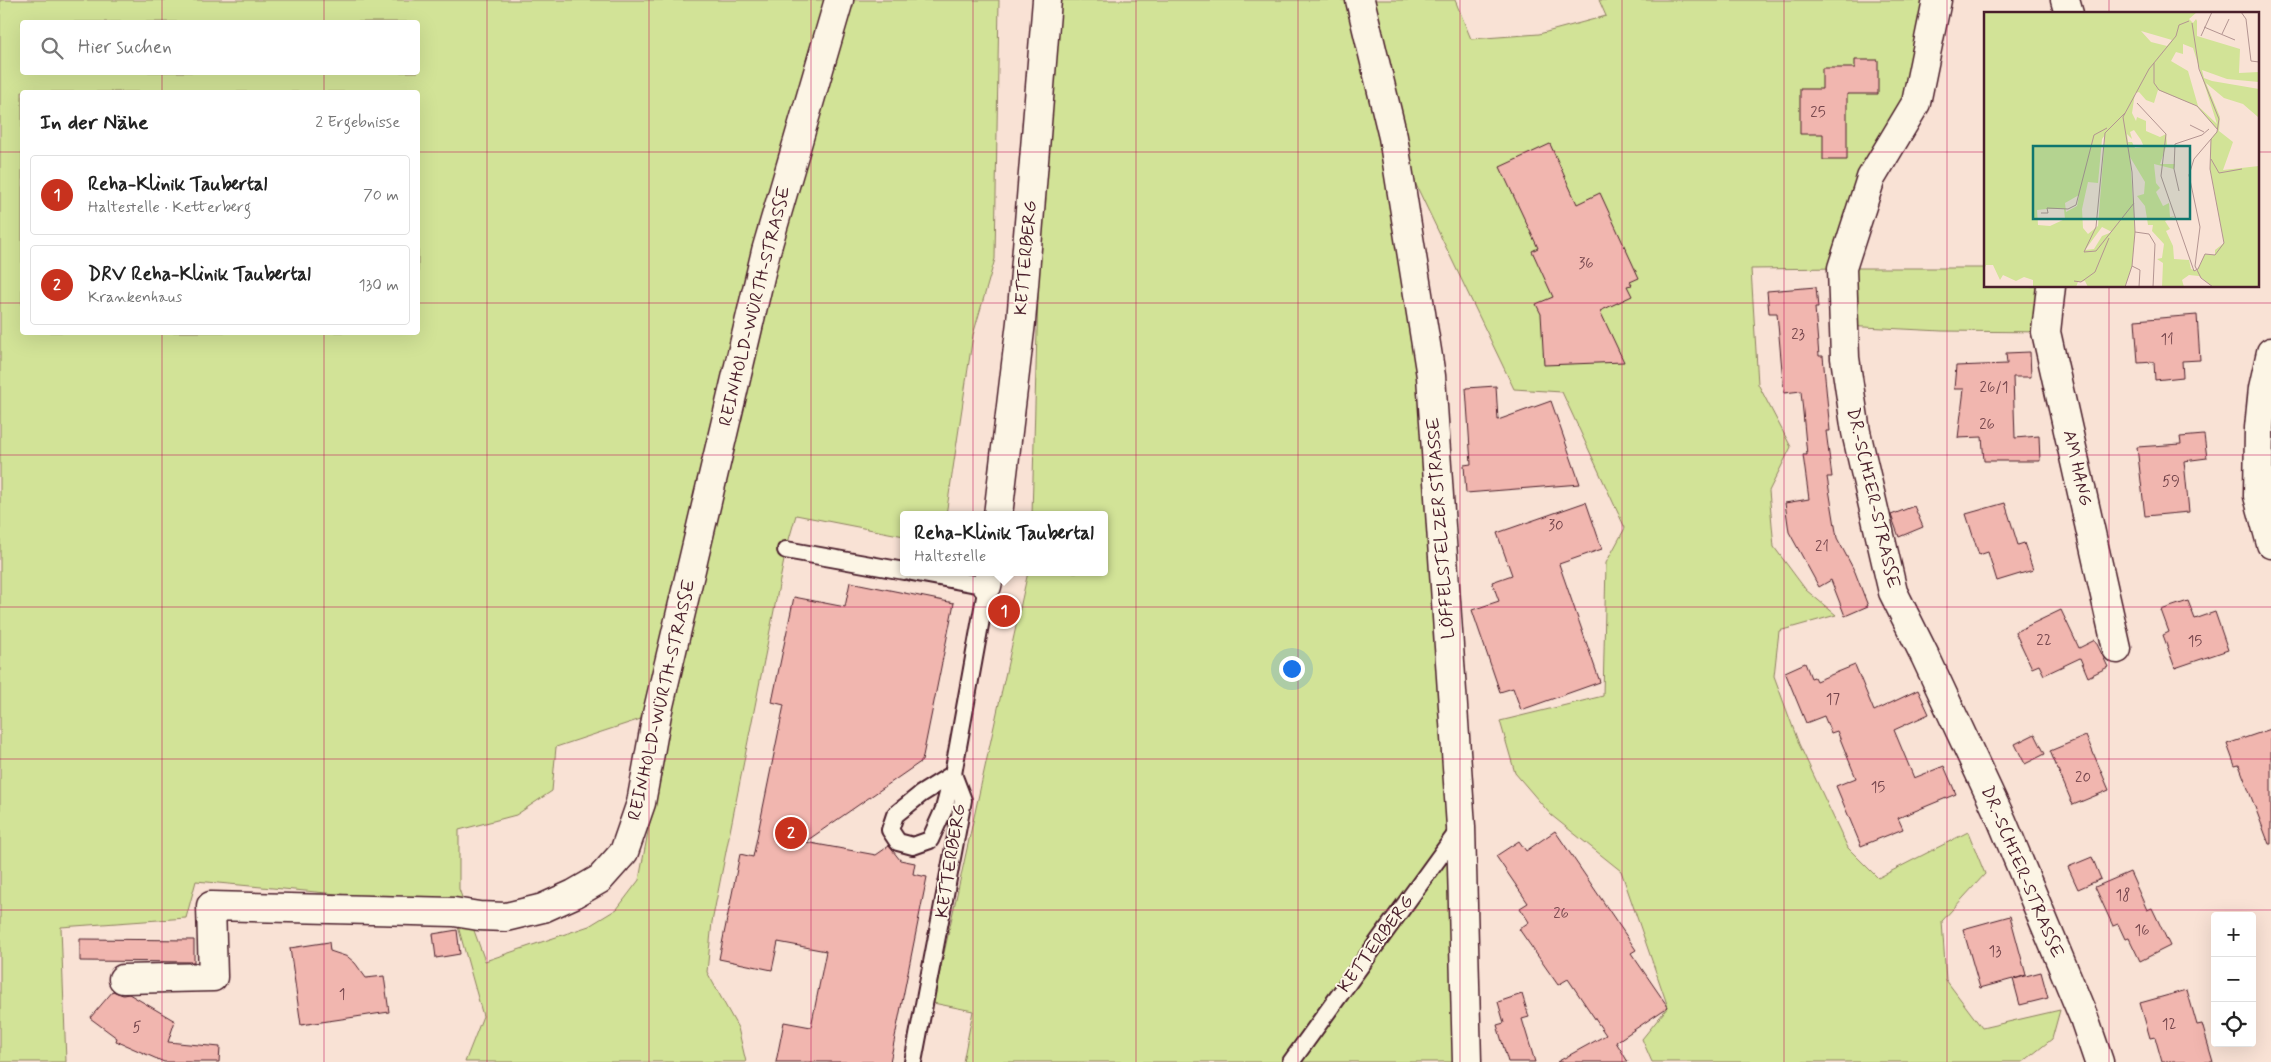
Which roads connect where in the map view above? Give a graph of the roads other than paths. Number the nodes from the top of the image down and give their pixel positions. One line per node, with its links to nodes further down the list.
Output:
1 (839, 0): 16 (street, REINHOLD-WÜRTH-STRASSE)
2 (1047, 0): 7 (street, KETTERBERG)
3 (1360, 0): 15 (street, LÖFFELSTELZER STRASSE)
4 (1937, 0): 20 (street, DR.-SCHIER-STRASSE)
5 (2051, 288): 13 (street, AM HANG)
6 (2271, 352): 8 (street)
7 (998, 511)
8 (2271, 544)
9 (786, 550): 10 (lane)
10 (900, 570)
11 (955, 576): 12 (lane)
12 (988, 579): 14 (lane)
13 (2117, 649)
14 (953, 774): 14 (lane); 17 (lane, KETTERBERG)
15 (1461, 827): 18 (lane, KETTERBERG); 19 (street, LÖFFELSTELZER STRASSE)
16 (123, 979)
17 (914, 1062)
18 (1291, 1062)
19 (1467, 1062)
20 (2099, 1062)

